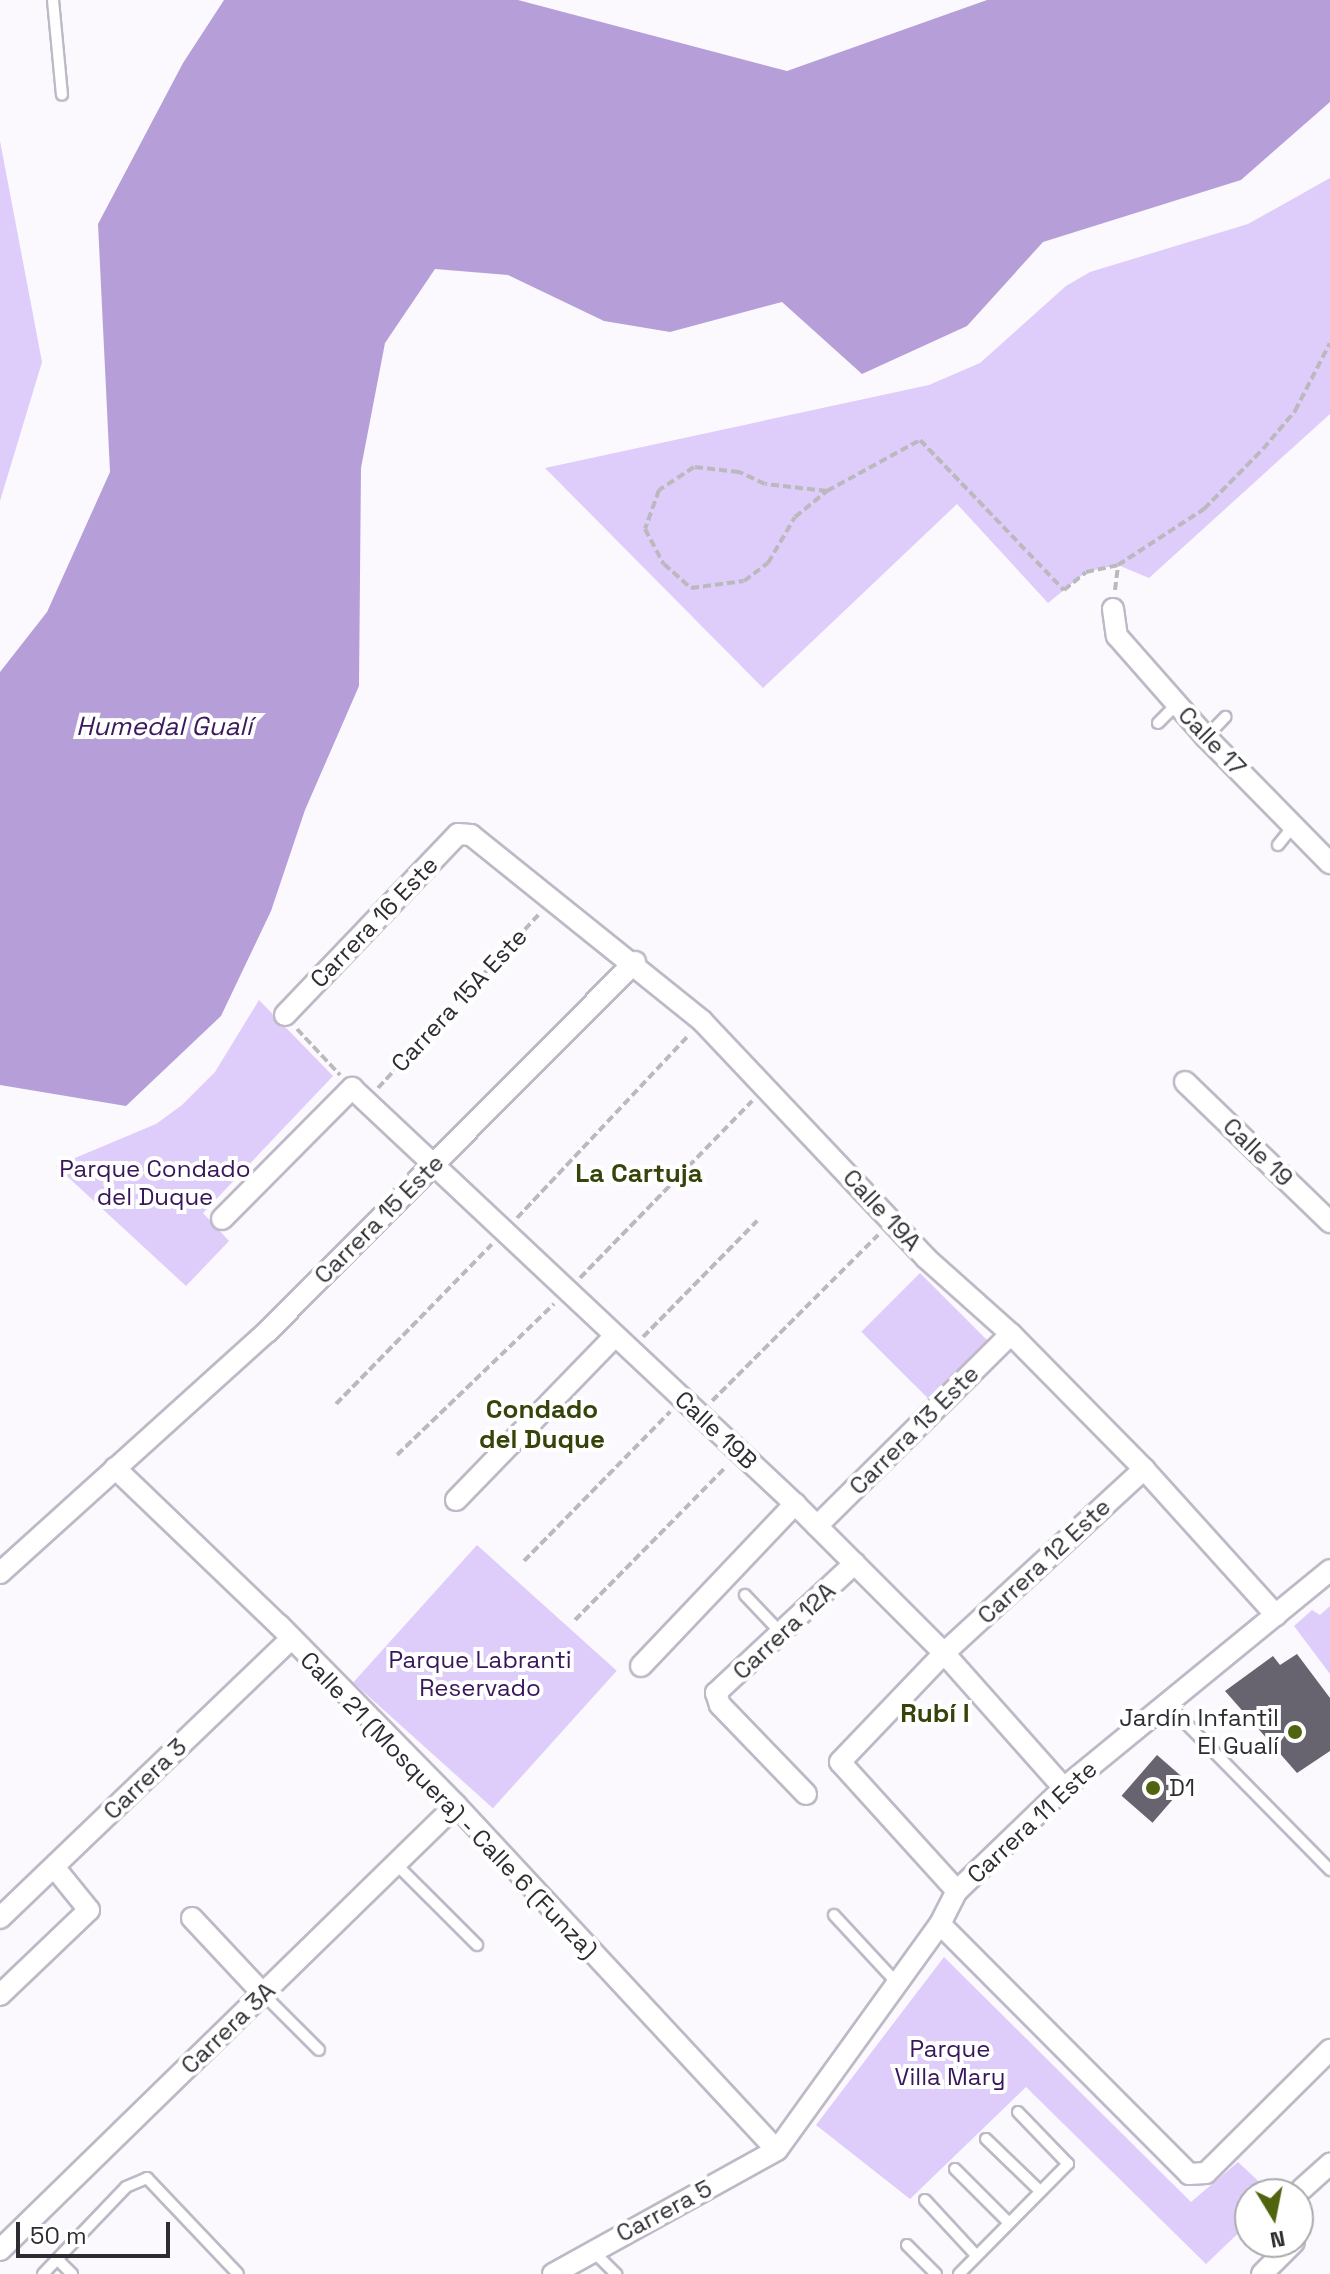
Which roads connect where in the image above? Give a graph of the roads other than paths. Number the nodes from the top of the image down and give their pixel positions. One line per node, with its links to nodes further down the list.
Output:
1 (53, 0): 2 (lane)
2 (62, 95)
3 (1113, 609): 4 (street, Calle 17)
4 (1177, 704): 6 (lane); 7 (street, Calle 17)
5 (1225, 717): 7 (lane)
6 (1158, 723)
7 (1206, 737): 8 (street, Calle 17)
8 (1294, 825): 10 (lane); 11 (street, Calle 17)
9 (465, 832): 12 (street, Calle 19A); 13 (street, Carrera 16 Este)
10 (1278, 845)
11 (1330, 863)
12 (635, 962): 15 (street, Carrera 15 Este); 18 (street, Calle 19A)
13 (285, 1015)
14 (1185, 1082): 17 (street, Calle 19)
15 (432, 1166): 16 (street, Calle 19B); 19 (street, Calle 19B); 20 (street, Carrera 15 Este)
16 (222, 1219)
17 (1330, 1222)
18 (1011, 1334): 21 (street, Calle 19A); 24 (street, Carrera 13 Este)
19 (623, 1343): 22 (street); 23 (street, Calle 19B)
20 (115, 1468): 27 (street, Carrera 15 Este); 30 (street, Calle 21 (Mosquera) - Calle 6 (Funza))
21 (1144, 1469): 29 (street, Calle 19A); 32 (street, Carrera 12 Este)
22 (456, 1500)
23 (795, 1504): 24 (street, Calle 19B); 33 (street)
24 (817, 1526): 25 (street, Calle 19B)
25 (855, 1563): 31 (street, Carrera 12A); 32 (street, Calle 19B)
26 (1330, 1570): 29 (street, Carrera 11 Este)
27 (0, 1573)
28 (745, 1595): 31 (lane)
29 (1276, 1615): 34 (street, Carrera 11 Este)
30 (285, 1627): 37 (street, Calle 21 (Mosquera) - Calle 6 (Funza)); 39 (street, Carrera 3)
31 (782, 1634): 36 (street, Carrera 12A)
32 (944, 1653): 35 (street, Calle 19B); 41 (street, Carrera 12 Este)
33 (641, 1666)
34 (1167, 1704): 35 (street, Carrera 11 Este); 40 (lane)
35 (1064, 1788): 41 (street, Carrera 11 Este)
36 (806, 1794)
37 (456, 1805): 38 (street, Carrera 3A); 54 (street, Calle 21 (Mosquera) - Calle 6 (Funza))
38 (395, 1863): 46 (lane); 48 (street, Carrera 3A)
39 (54, 1867): 43 (street, Carrera 3); 49 (street)
40 (1330, 1870)
41 (957, 1891): 45 (street)
42 (834, 1915): 47 (lane)
43 (0, 1918)
44 (192, 1918): 48 (street)
45 (940, 1924): 47 (street); 51 (street)
46 (477, 1945)
47 (898, 1984): 54 (street)
48 (263, 1994): 50 (lane); 62 (street, Carrera 3A)
49 (0, 1995)
50 (319, 2050)
51 (1330, 2050)
52 (1018, 2112): 58 (lane)
53 (986, 2139): 58 (lane)
54 (777, 2150): 63 (street, Carrera 5)
55 (1330, 2164): 57 (street)
56 (955, 2169): 60 (lane)
57 (1314, 2178)
58 (1039, 2190): 60 (lane)
59 (925, 2200): 64 (lane)
60 (1008, 2222): 64 (lane)
61 (907, 2245): 72 (lane)
62 (0, 2250)
63 (592, 2250): 70 (street, Carrera 5); 71 (lane)
64 (976, 2255): 73 (lane)
65 (1278, 2258): 74 (street)
66 (58, 2260): 67 (lane); 68 (lane); 69 (lane)
67 (43, 2274)
68 (72, 2274)
69 (238, 2274)
70 (553, 2274)
71 (616, 2274)
72 (936, 2274)
73 (959, 2274)
74 (1262, 2274)

